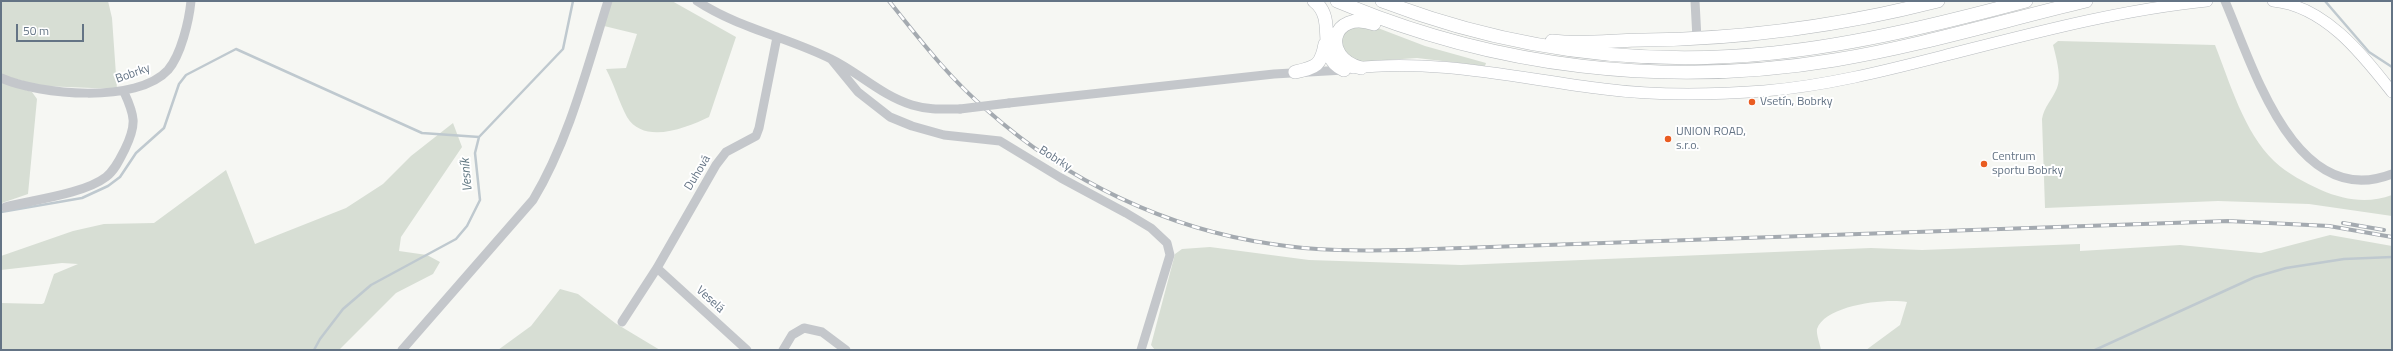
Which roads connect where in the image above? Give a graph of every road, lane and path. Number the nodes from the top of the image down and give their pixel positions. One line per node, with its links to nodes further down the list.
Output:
1 (190, 1): 24 (street, Bobrky)
2 (608, 1): 30 (street)
3 (697, 1): 15 (street, Bobrky)
4 (1314, 1): 16 (highway)
5 (1337, 1): 18 (highway)
6 (1382, 1): 14 (highway)
7 (1695, 1): 17 (street)
8 (1938, 1): 17 (highway)
9 (2026, 1): 14 (highway)
10 (2086, 1): 18 (highway)
11 (2207, 1): 21 (main road)
12 (2225, 1): 26 (street)
13 (2273, 1): 25 (main road)
14 (1425, 17): 17 (highway)
15 (777, 37): 19 (street, Bobrky); 28 (street, Duhová)
16 (1326, 39): 20 (highway); 22 (highway)
17 (1697, 39)
18 (1461, 44): 20 (highway)
19 (831, 59): 22 (street, Bobrky, bridge); 34 (street, Bobrky)
20 (1335, 64): 21 (highway); 22 (street, Bobrky)
21 (1361, 68)
22 (1295, 72)
23 (1, 78): 24 (street, Bobrky)
24 (124, 92): 27 (street)
25 (2392, 92)
26 (2392, 174)
27 (4, 207)
28 (657, 268): 29 (street, Duhová); 31 (street, Veselá)
29 (622, 322)
30 (402, 350)
31 (747, 350)
32 (783, 350): 33 (street)
33 (846, 350)
34 (1140, 350)

